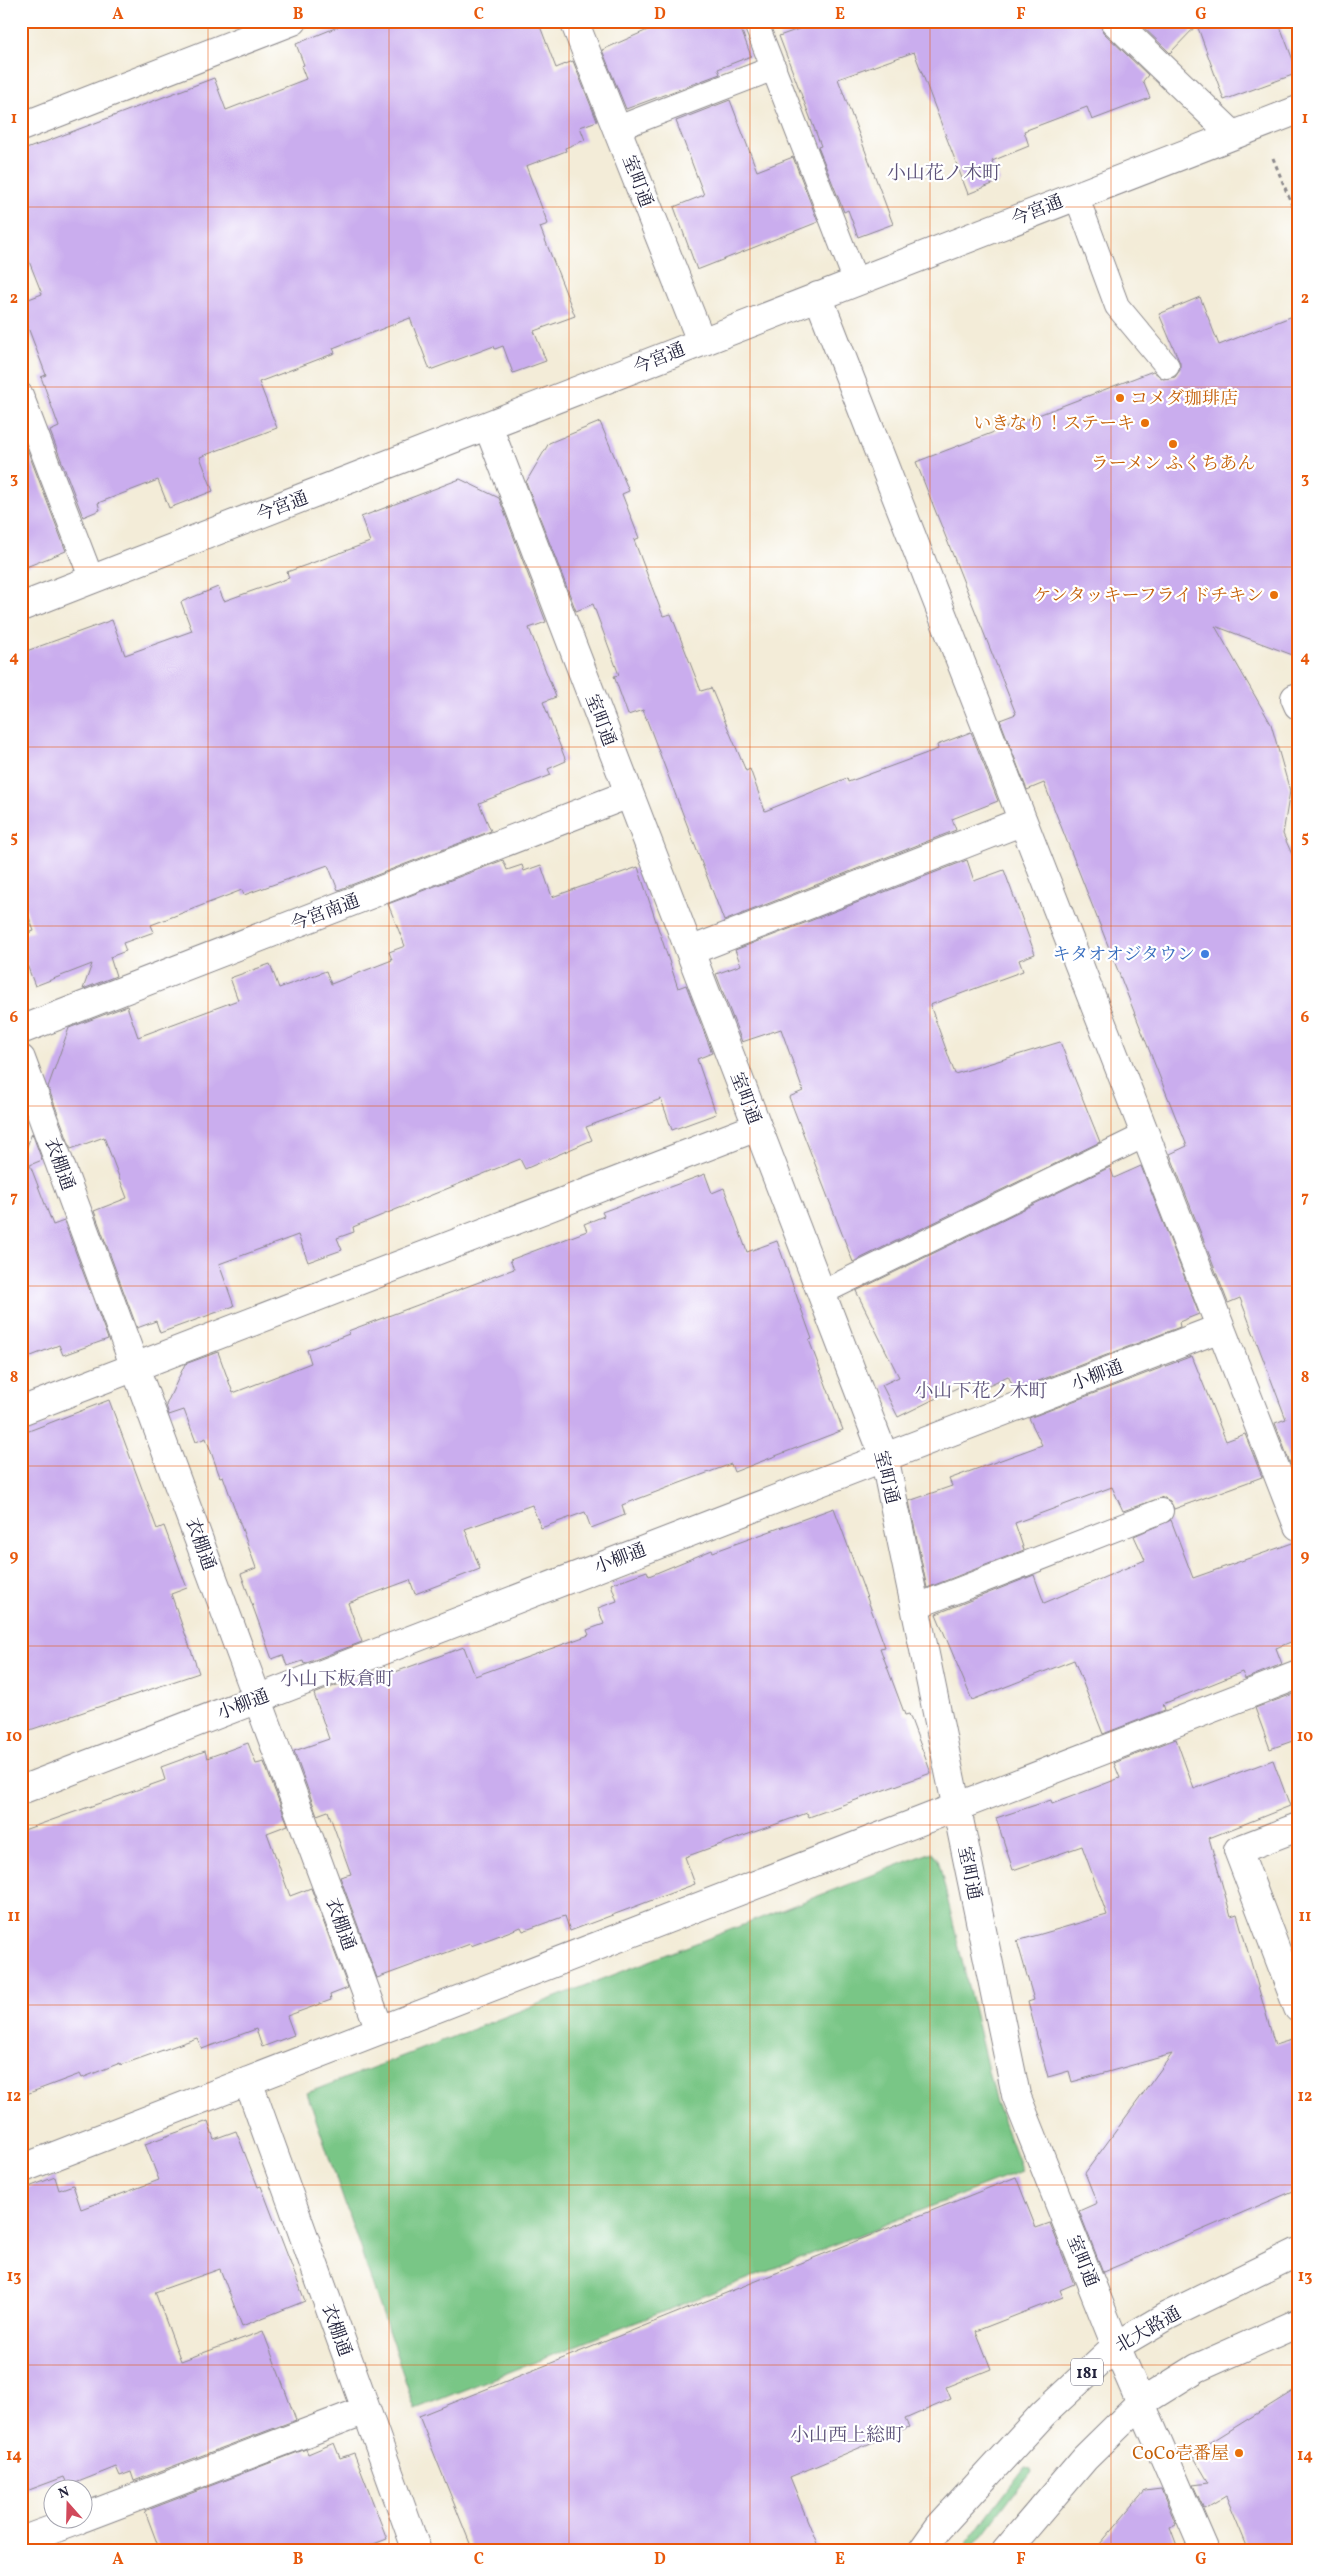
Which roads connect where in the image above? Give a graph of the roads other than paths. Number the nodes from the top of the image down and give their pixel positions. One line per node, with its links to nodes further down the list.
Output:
1 (293, 21): 7 (street)
2 (574, 21): 8 (street, 室町通)
3 (1114, 21): 9 (street)
4 (759, 22): 5 (lane)
5 (774, 68): 8 (lane); 11 (lane)
6 (1298, 110): 9 (street, 今宮通)
7 (21, 127)
8 (618, 128): 13 (street, 室町通)
9 (1232, 134): 10 (street, 今宮通)
10 (1076, 195): 11 (street, 今宮通); 14 (lane)
11 (856, 282): 12 (street, 今宮通)
12 (818, 296): 13 (street, 今宮通); 20 (street)
13 (701, 341): 16 (street, 今宮通)
14 (1167, 366)
15 (21, 396): 17 (lane)
16 (488, 426): 17 (street, 今宮通); 19 (street, 室町通)
17 (92, 580): 18 (street, 今宮通)
18 (21, 607)
19 (629, 794): 21 (street, 室町通); 22 (street, 今宮南通)
20 (1023, 821): 21 (street); 25 (street)
21 (690, 951): 24 (street, 室町通)
22 (21, 1030)
23 (21, 1058): 28 (street, 衣棚通)
24 (757, 1127): 26 (street, 室町通); 28 (street)
25 (1145, 1135): 26 (lane); 27 (street)
26 (821, 1293): 30 (street, 室町通)
27 (1220, 1328): 30 (street, 小柳通); 32 (street)
28 (135, 1367): 29 (street); 35 (street, 衣棚通)
29 (21, 1411)
30 (884, 1456): 33 (street, 室町通); 35 (street, 小柳通)
31 (1161, 1511): 33 (lane)
32 (1298, 1526)
33 (915, 1608): 37 (street, 室町通)
34 (1298, 1675): 37 (street)
35 (258, 1698): 36 (street, 小柳通); 40 (street, 衣棚通)
36 (21, 1790)
37 (957, 1807): 40 (street); 45 (street, 室町通)
38 (1298, 1827): 39 (street)
39 (1298, 2008)
40 (380, 2030): 41 (street)
41 (248, 2082): 42 (street); 47 (street, 衣棚通)
42 (21, 2169)
43 (1298, 2252): 45 (street, 北大路通 / 181)
44 (1298, 2323): 46 (street)
45 (1116, 2346): 46 (street, 室町通); 52 (street, 北大路通 / 181)
46 (1141, 2403): 53 (street); 54 (street, 室町通)
47 (366, 2410): 48 (street); 51 (street, 衣棚通)
48 (92, 2514)
49 (51, 2530): 50 (street)
50 (21, 2541)
51 (417, 2551)
52 (922, 2551)
53 (1006, 2551)
54 (1205, 2551)

